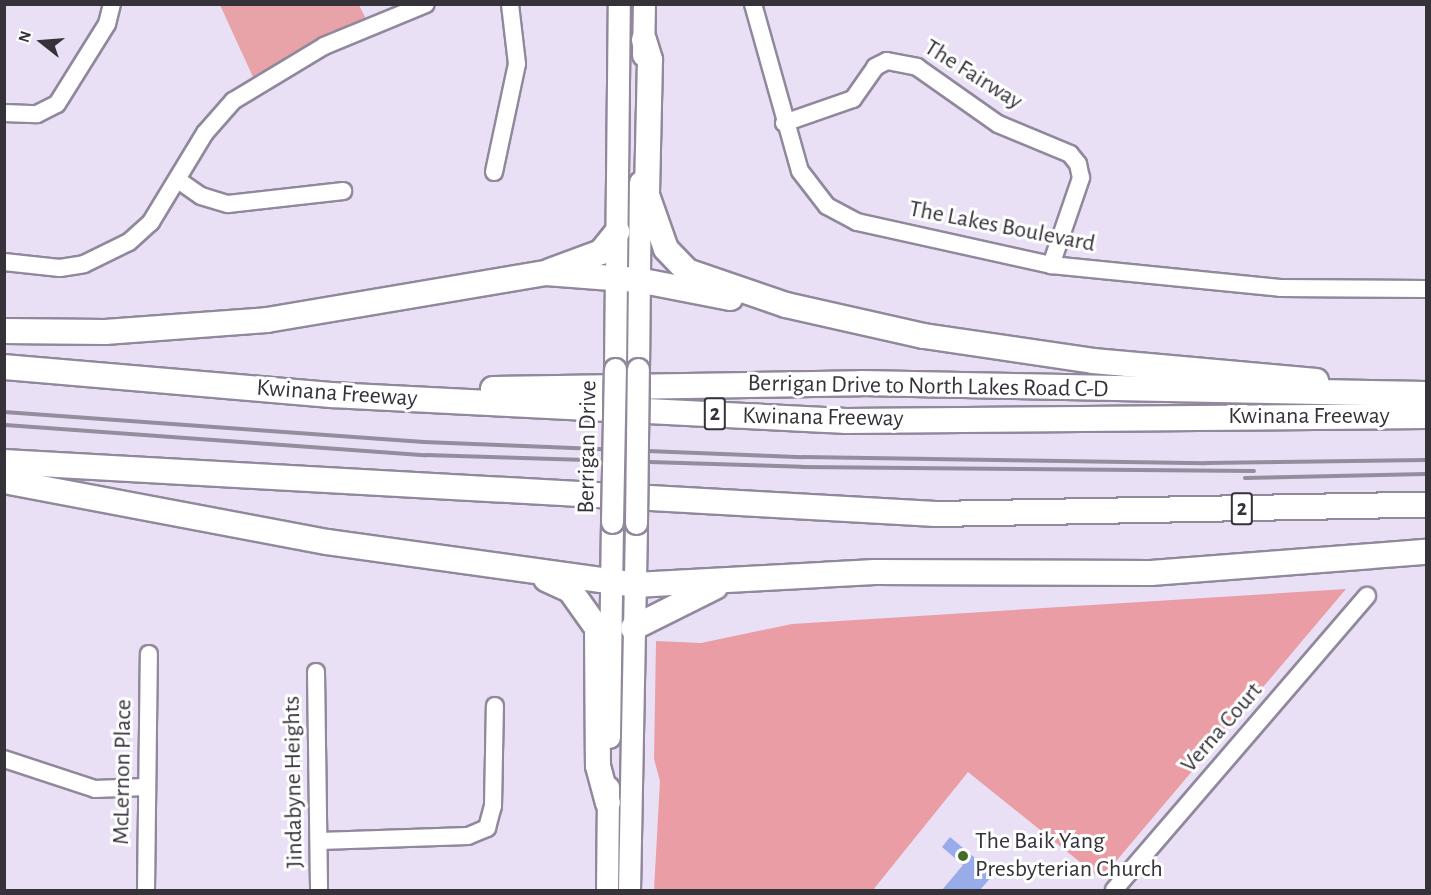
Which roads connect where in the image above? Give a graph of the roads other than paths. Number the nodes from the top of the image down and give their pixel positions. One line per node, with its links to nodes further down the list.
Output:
1 (111, 4): 8 (street)
2 (426, 4): 11 (street)
3 (510, 4): 10 (street)
4 (620, 4): 13 (main road, Berrigan Drive)
5 (644, 4): 7 (main road, Berrigan Drive)
6 (753, 4): 9 (street, The Lakes Boulevard)
7 (644, 40): 17 (main road, Berrigan Drive); 19 (highway)
8 (4, 113)
9 (784, 123): 15 (street, The Lakes Boulevard); 15 (street, The Fairway)
10 (494, 172)
11 (178, 180): 12 (street); 14 (street)
12 (343, 191)
13 (616, 232): 16 (highway); 17 (main road, Berrigan Drive)
14 (4, 262)
15 (1051, 265): 18 (street, The Lakes Boulevard)
16 (546, 273): 17 (highway); 20 (highway)
17 (626, 279): 19 (highway); 34 (main road, Berrigan Drive, bridge); 35 (main road, Berrigan Drive, bridge)
18 (1426, 289)
19 (786, 304): 22 (highway)
20 (4, 331)
21 (4, 367): 24 (highway, Kwinana Freeway / 2)
22 (1426, 386)
23 (1426, 394): 24 (highway, Berrigan Drive to North Lakes Road C-D)
24 (394, 398): 25 (highway, Kwinana Freeway / 2)
25 (1426, 416)
26 (4, 462): 29 (highway, 2)
27 (4, 481): 32 (highway)
28 (1426, 505): 29 (highway, 2)
29 (1058, 513): 30 (highway)
30 (1426, 522)
31 (1426, 552): 33 (highway)
32 (533, 573): 34 (highway); 43 (highway)
33 (734, 580): 35 (highway); 37 (highway)
34 (611, 583): 35 (highway); 43 (main road, Berrigan Drive)
35 (636, 585): 37 (main road, Berrigan Drive)
36 (1366, 596): 49 (street, Verna Court)
37 (633, 628): 48 (main road, Berrigan Drive)
38 (149, 654): 42 (street, McLernon Place)
39 (316, 672): 44 (street, Jindabyne Heights)
40 (495, 706): 44 (street)
41 (4, 759): 42 (street)
42 (145, 787): 45 (street, McLernon Place)
43 (608, 803): 47 (main road, Berrigan Drive)
44 (320, 841): 46 (street, Jindabyne Heights)
45 (146, 891)
46 (319, 891)
47 (607, 891)
48 (629, 891)
49 (1114, 891)

